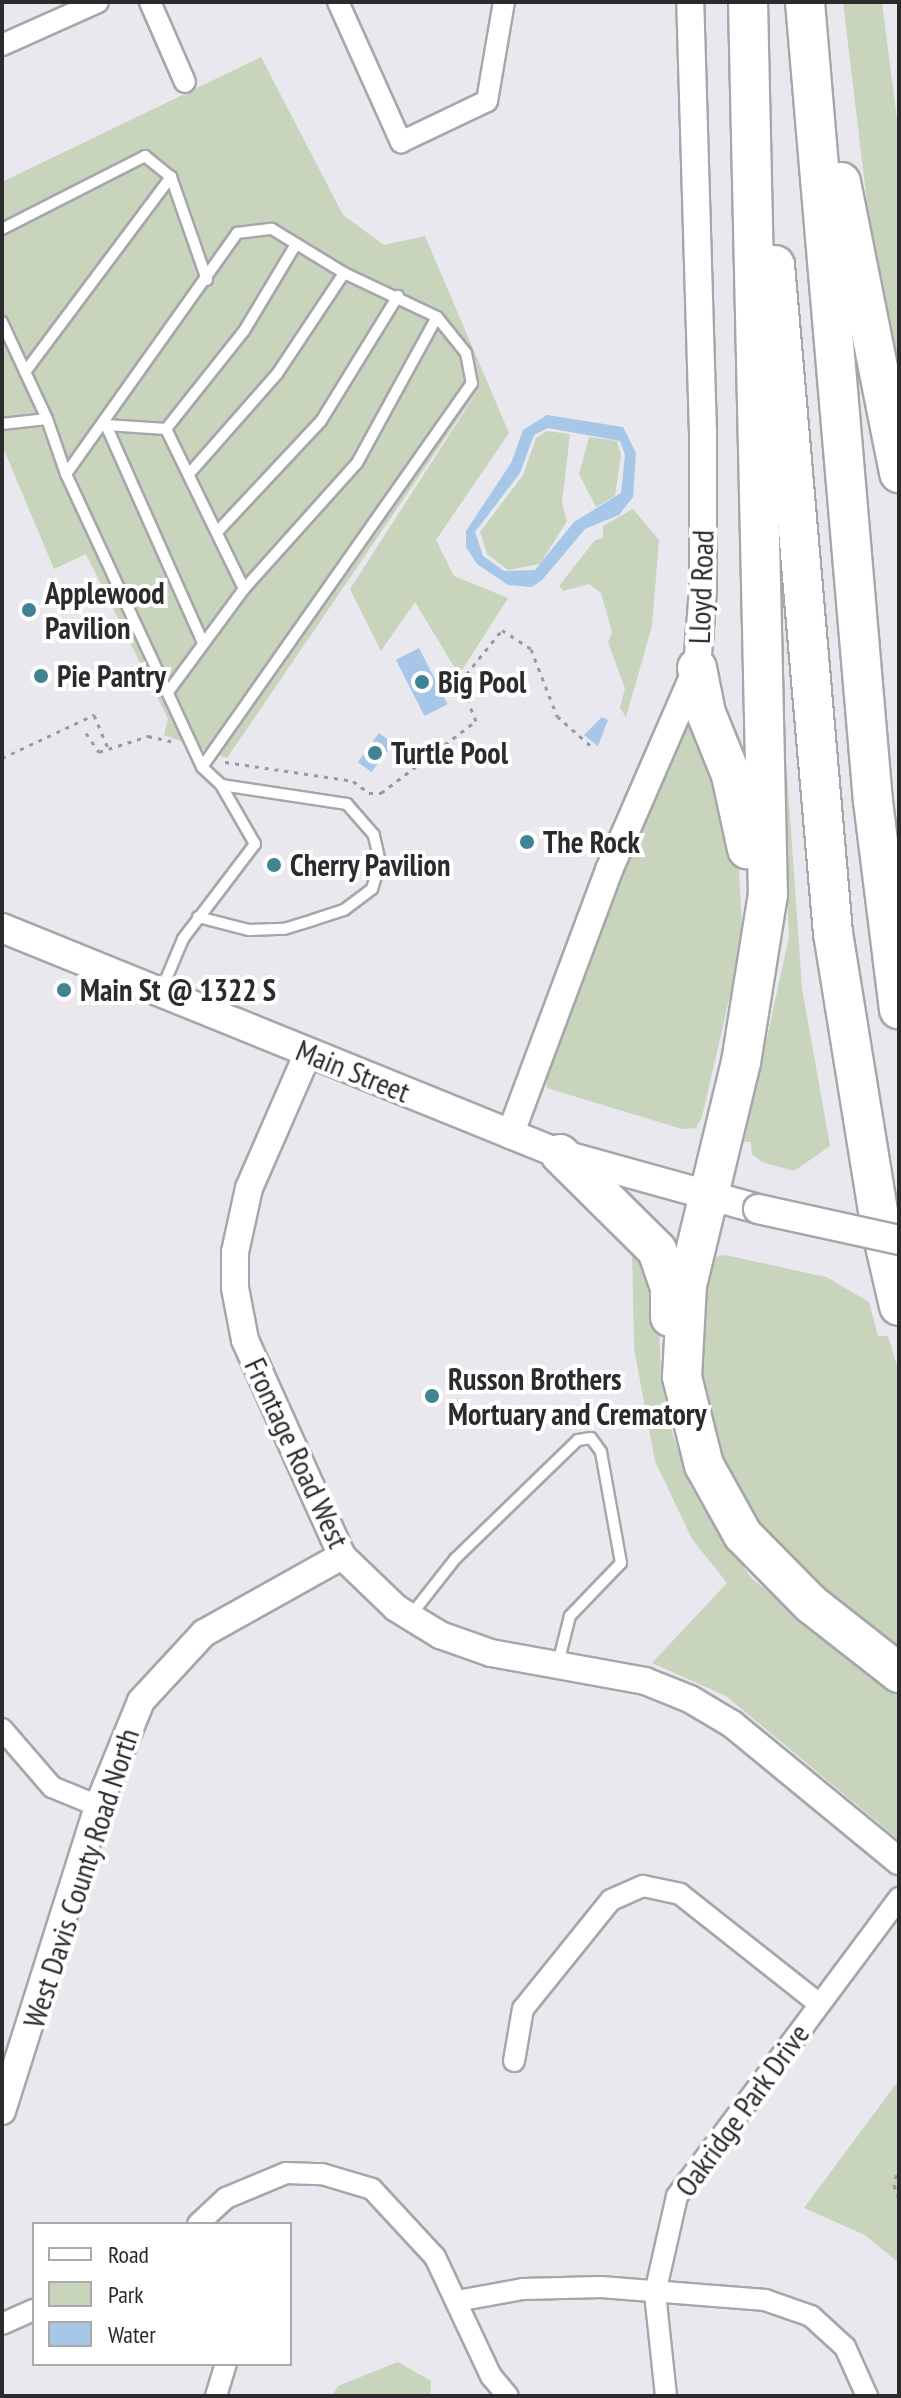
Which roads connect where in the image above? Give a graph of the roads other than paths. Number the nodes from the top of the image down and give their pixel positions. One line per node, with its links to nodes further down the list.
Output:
1 (98, 2): 9 (street)
2 (150, 2): 10 (street)
3 (338, 2): 4 (street)
4 (504, 2)
5 (690, 2): 30 (street, Lloyd Road)
6 (750, 2): 35 (highway); 40 (highway)
7 (805, 2): 38 (highway)
8 (815, 2): 24 (highway)
9 (2, 45)
10 (185, 82)
11 (171, 177): 12 (lane); 15 (lane); 19 (lane)
12 (2, 229)
13 (296, 244): 14 (lane); 15 (lane); 23 (lane)
14 (344, 273): 16 (lane); 26 (lane)
15 (207, 280): 22 (lane)
16 (398, 296): 17 (lane); 27 (lane)
17 (437, 317): 28 (lane); 32 (lane)
18 (2, 322): 19 (lane)
19 (25, 372): 20 (lane)
20 (47, 419): 21 (lane); 25 (lane)
21 (2, 424)
22 (106, 425): 23 (lane); 25 (lane); 29 (lane)
23 (166, 429): 26 (lane)
24 (899, 473)
25 (66, 474): 31 (lane)
26 (189, 474): 27 (lane)
27 (218, 531): 28 (lane)
28 (244, 589): 29 (lane)
29 (203, 643): 31 (lane)
30 (697, 668): 35 (highway); 41 (street, Lloyd Road)
31 (168, 692): 32 (lane)
32 (203, 761): 33 (lane)
33 (221, 785): 34 (lane); 34 (lane)
34 (198, 917): 37 (lane)
35 (763, 918): 43 (highway)
36 (2, 928): 37 (main road, Main Street)
37 (160, 992): 39 (main road, Main Street)
38 (899, 1009)
39 (308, 1053): 41 (main road, Main Street); 47 (street, Frontage Road West)
40 (865, 1119): 44 (highway); 45 (highway)
41 (510, 1135): 42 (main road, Main Street)
42 (560, 1154): 43 (main road, Main Street); 46 (highway)
43 (709, 1199): 44 (main road, Main Street, bridge); 46 (highway)
44 (899, 1240)
45 (899, 1306)
46 (682, 1363): 50 (highway)
47 (342, 1556): 48 (street, Frontage Road West); 52 (street, West Davis County Road North)
48 (410, 1617): 49 (street, Frontage Road West); 49 (lane)
49 (557, 1665): 53 (street, Frontage Road West)
50 (899, 1673)
51 (2, 1729): 52 (street)
52 (98, 1806): 57 (street, West Davis County Road North)
53 (899, 1861)
54 (899, 1898): 55 (street, Oakridge Park Drive)
55 (818, 2003): 56 (street); 59 (street, Oakridge Park Drive)
56 (514, 2061)
57 (2, 2111)
58 (200, 2222): 60 (street)
59 (655, 2293): 60 (street); 66 (street, Oakridge Park Drive); 67 (street)
60 (457, 2301): 65 (street)
61 (32, 2311): 62 (street)
62 (2, 2324)
63 (225, 2366): 64 (street)
64 (216, 2396)
65 (508, 2396)
66 (666, 2396)
67 (867, 2396)

